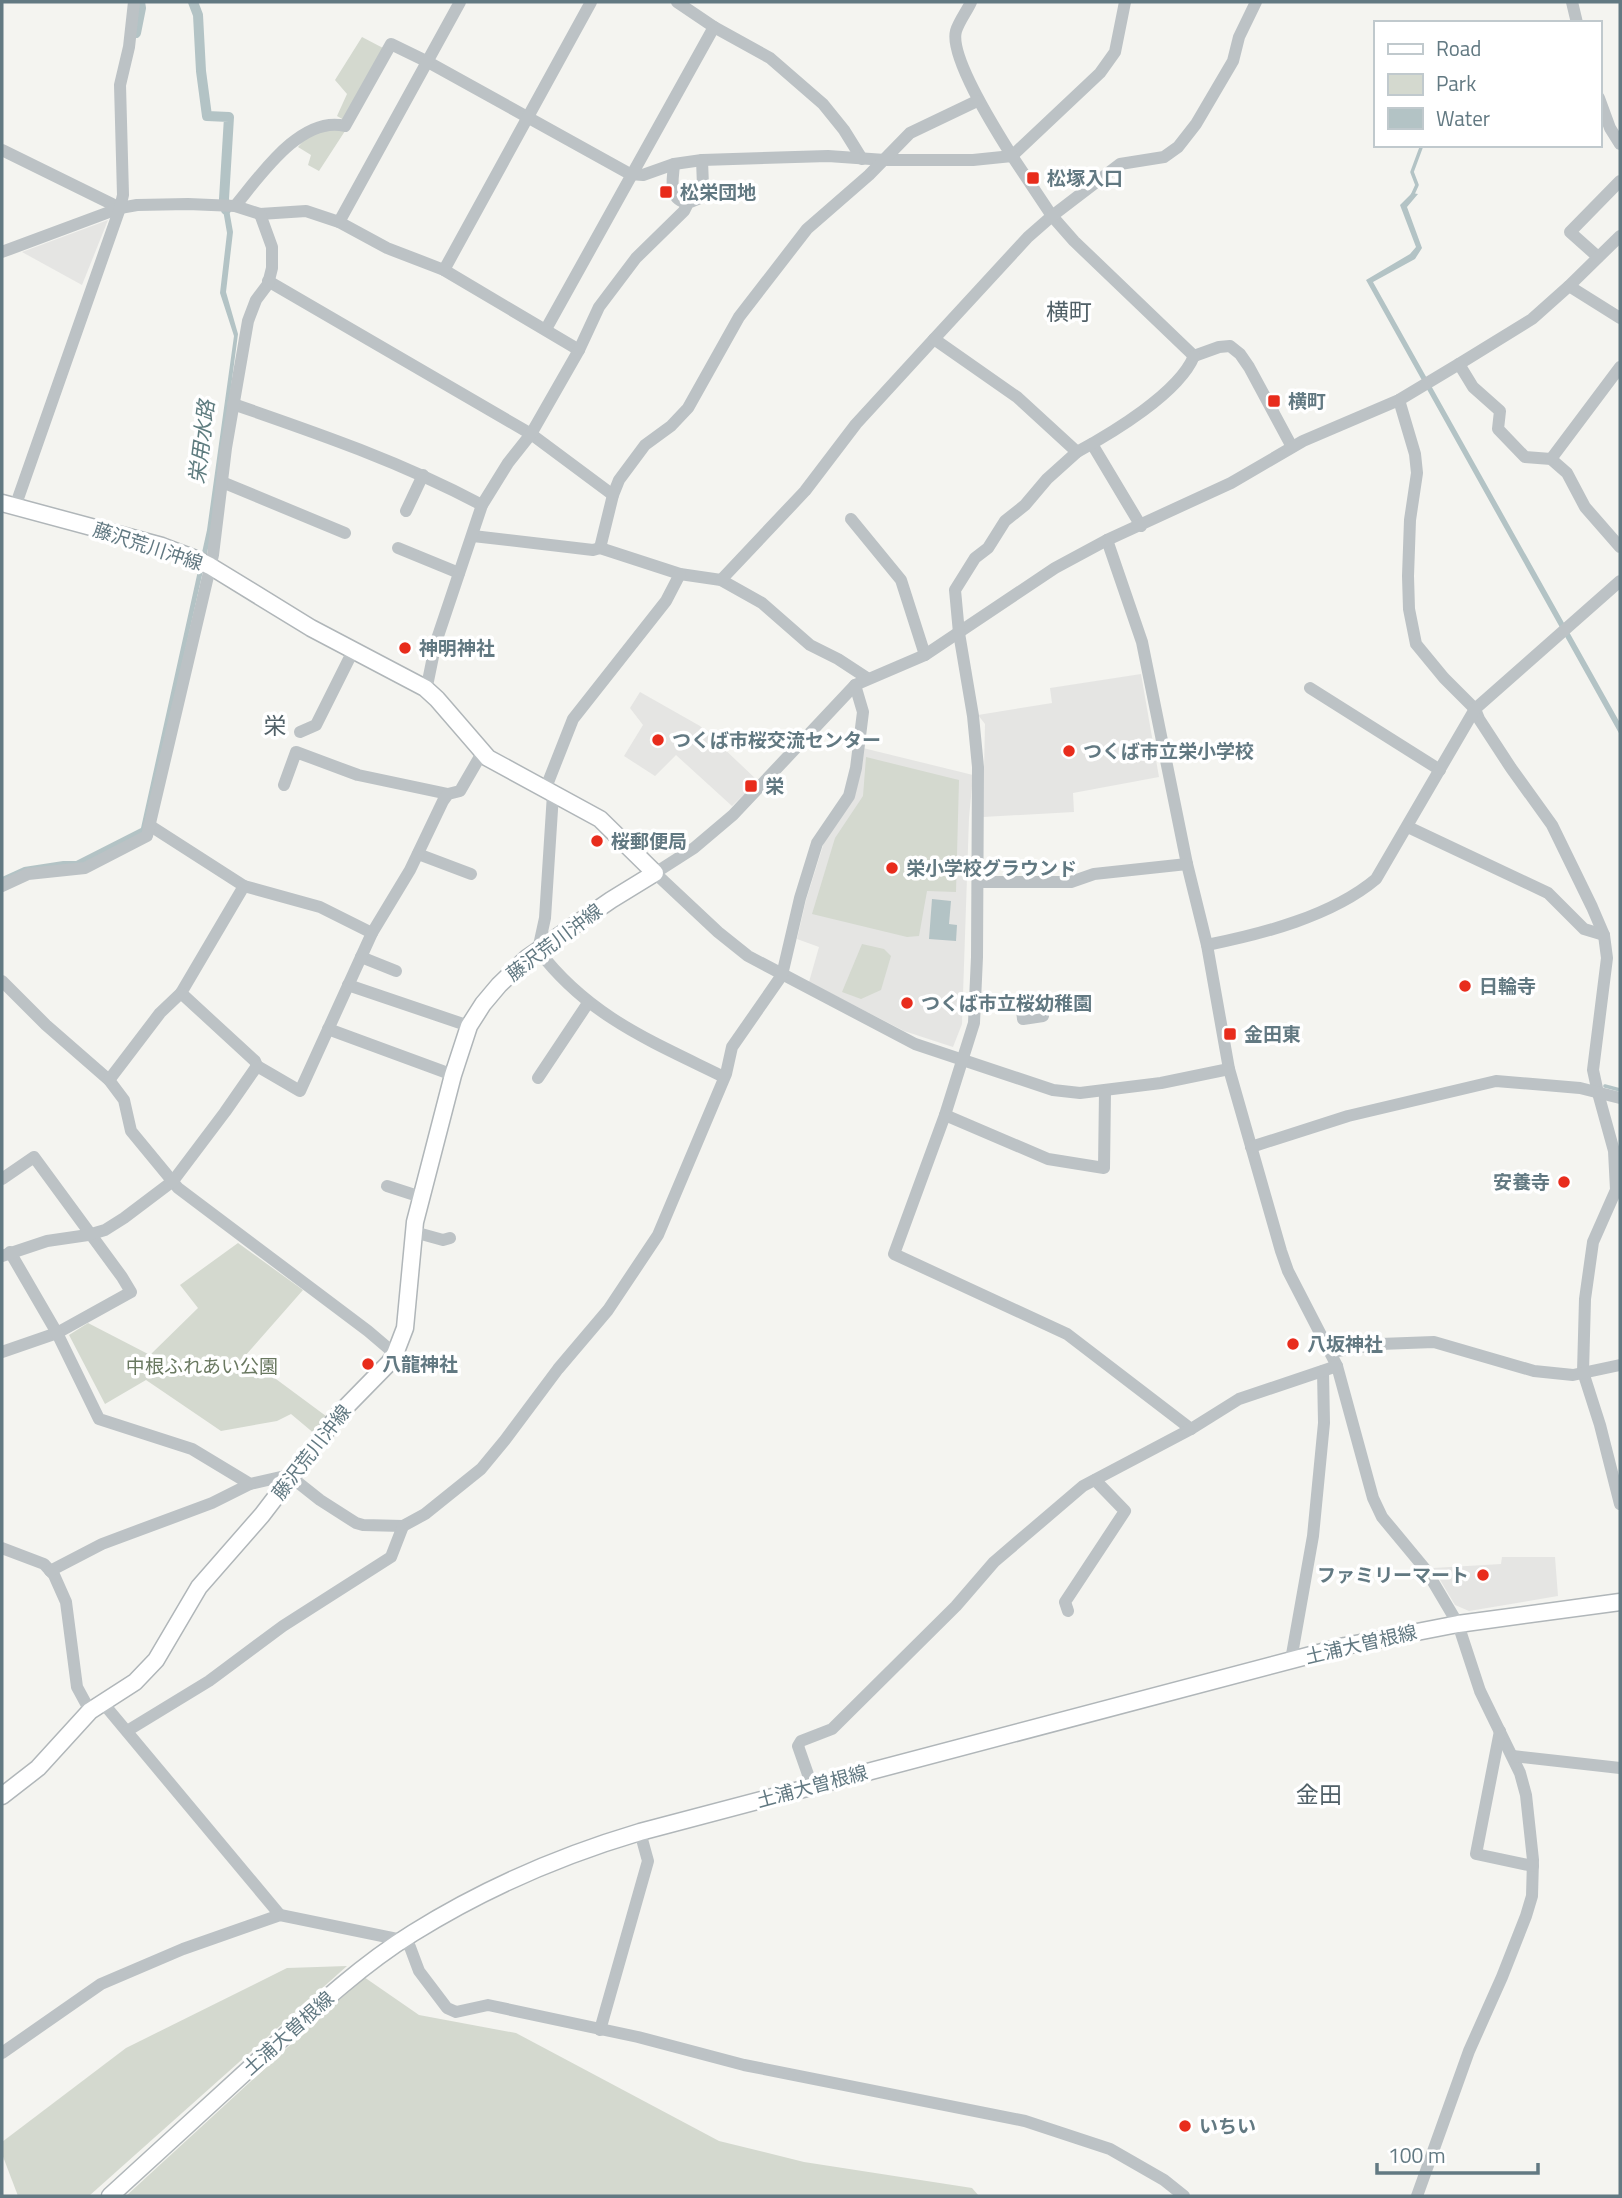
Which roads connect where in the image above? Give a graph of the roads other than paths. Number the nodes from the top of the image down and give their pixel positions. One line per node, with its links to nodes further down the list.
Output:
1 (134, 2): 26 (street)
2 (460, 2): 11 (street)
3 (591, 2): 14 (street)
4 (677, 2): 10 (street)
5 (971, 2): 12 (street)
6 (1125, 2): 17 (street)
7 (1256, 2): 28 (street)
8 (1573, 2): 9 (street)
9 (1577, 21)
10 (714, 27): 18 (street); 22 (street)
11 (428, 62): 14 (street); 25 (street); 29 (street)
12 (977, 101): 17 (street); 20 (street)
13 (1601, 103): 15 (street)
14 (529, 118): 22 (street); 33 (street)
15 (1620, 144)
16 (2, 150): 26 (street)
17 (1012, 156): 20 (street); 28 (street)
18 (862, 159): 19 (street); 20 (street)
19 (702, 160): 21 (street); 24 (street)
20 (885, 160): 52 (street)
21 (674, 164): 22 (street); 24 (street)
22 (630, 174): 37 (street)
23 (1620, 181): 32 (street)
24 (688, 203): 39 (street)
25 (235, 206): 26 (street); 27 (street)
26 (120, 208): 31 (street); 53 (street)
27 (260, 214): 29 (street); 34 (street)
28 (1052, 216): 38 (street); 40 (street)
29 (339, 222): 33 (street)
30 (1620, 236): 32 (street)
31 (2, 252)
32 (1598, 257): 35 (street)
33 (444, 270): 37 (street)
34 (268, 281): 44 (street); 45 (street)
35 (1569, 286): 36 (street); 41 (street)
36 (1620, 318)
37 (546, 329): 39 (street)
38 (934, 339): 48 (street); 67 (street)
39 (579, 350): 45 (street)
40 (1194, 356): 46 (street); 47 (street)
41 (1460, 365): 43 (street); 49 (street)
42 (1620, 368): 49 (street)
43 (1399, 400): 47 (street); 76 (street)
44 (233, 404): 50 (street); 51 (street)
45 (531, 433): 52 (street); 54 (street)
46 (1091, 444): 48 (street); 57 (street)
47 (1292, 447): 57 (street)
48 (1077, 453): 69 (street)
49 (1551, 458): 62 (street)
50 (423, 475): 54 (street); 55 (street)
51 (222, 482): 58 (street); 64 (street)
52 (613, 495): 63 (street)
53 (9, 505): 64 (main road, 藤沢荒川沖線)
54 (482, 505): 59 (street)
55 (405, 511)
56 (851, 519): 71 (street)
57 (1141, 526): 60 (street)
58 (345, 533)
59 (473, 536): 63 (street); 65 (street)
60 (1107, 540): 69 (street); 86 (street)
61 (399, 547): 65 (street)
62 (1620, 547)
63 (600, 548): 66 (street)
64 (210, 566): 70 (main road, 藤沢荒川沖線); 83 (street)
65 (460, 573): 74 (street)
66 (680, 574): 67 (street); 81 (street)
67 (721, 580): 72 (street)
68 (1620, 581): 76 (street)
69 (959, 633): 71 (street); 89 (street)
70 (353, 651): 74 (main road, 藤沢荒川沖線); 77 (street)
71 (925, 655): 72 (street)
72 (867, 678): 73 (street)
73 (855, 685): 87 (street); 98 (street)
74 (425, 688): 78 (main road, 藤沢荒川沖線)
75 (1310, 688): 79 (street)
76 (1475, 709): 79 (street); 93 (street)
77 (300, 733)
78 (482, 753): 81 (main road, 藤沢荒川沖線); 82 (street)
79 (1440, 770): 84 (street)
80 (284, 785): 82 (street)
81 (549, 792): 87 (main road, 藤沢荒川沖線); 95 (street)
82 (448, 794): 85 (street)
83 (149, 825): 90 (street); 91 (street)
84 (1408, 827): 93 (street); 94 (street)
85 (418, 854): 88 (street); 92 (street)
86 (1187, 863): 89 (street); 94 (street)
87 (655, 873): 95 (main road, 藤沢荒川沖線); 98 (street)
88 (471, 874)
89 (978, 882): 102 (street)
90 (2, 886)
91 (244, 886): 92 (street); 101 (street)
92 (372, 933): 96 (street)
93 (1604, 935): 115 (street)
94 (1207, 945): 109 (street)
95 (538, 950): 103 (street); 105 (main road, 藤沢荒川沖線)
96 (361, 957): 97 (street); 100 (street)
97 (396, 971)
98 (782, 975): 107 (street); 111 (street)
99 (2, 981): 113 (street)
100 (348, 985): 105 (street); 106 (street)
101 (181, 993): 108 (street); 113 (street)
102 (976, 999): 104 (street); 107 (street)
103 (588, 1003): 111 (street); 112 (street)
104 (1043, 1016)
105 (469, 1026): 110 (main road, 藤沢荒川沖線)
106 (328, 1029): 108 (street); 110 (street)
107 (962, 1060): 114 (street); 117 (street)
108 (257, 1066): 120 (street)
109 (1229, 1069): 114 (street); 118 (street)
110 (453, 1075): 122 (main road, 藤沢荒川沖線)
111 (724, 1077): 140 (street)
112 (538, 1078)
113 (109, 1080): 120 (street)
114 (1105, 1091): 117 (street)
115 (1598, 1093): 116 (street); 118 (street); 134 (street)
116 (1620, 1098)
117 (945, 1115): 135 (street)
118 (1251, 1147): 129 (street)
119 (2, 1179): 124 (street)
120 (173, 1181): 124 (street); 130 (street)
121 (387, 1186): 122 (street)
122 (421, 1197): 123 (main road, 藤沢荒川沖線)
123 (414, 1232): 125 (street); 130 (main road, 藤沢荒川沖線)
124 (91, 1234): 126 (street); 127 (street)
125 (450, 1238)
126 (6, 1254): 127 (street)
127 (57, 1333): 128 (street); 138 (street)
128 (2, 1352)
129 (1331, 1352): 132 (street); 134 (street)
130 (395, 1354): 136 (main road, 藤沢荒川沖線)
131 (1620, 1365): 134 (street)
132 (1337, 1366): 133 (street); 145 (street)
133 (1323, 1370): 135 (street); 146 (street)
134 (1583, 1372): 139 (street)
135 (1191, 1429): 137 (street)
136 (291, 1477): 138 (street); 140 (street); 147 (main road, 藤沢荒川沖線)
137 (1095, 1479): 144 (street); 152 (street)
138 (250, 1484): 142 (street)
139 (1620, 1504)
140 (403, 1526): 148 (street)
141 (2, 1548): 142 (street)
142 (50, 1571): 147 (street)
143 (1620, 1602): 145 (main road, 土浦大曽根線)
144 (1068, 1611)
145 (1458, 1624): 146 (main road, 土浦大曽根線); 149 (street)
146 (1291, 1660): 152 (main road, 土浦大曽根線)
147 (97, 1707): 148 (street); 153 (main road, 藤沢荒川沖線)
148 (127, 1731): 156 (street)
149 (1500, 1731): 150 (street); 155 (street)
150 (1513, 1756): 151 (street); 155 (street)
151 (1620, 1768)
152 (811, 1786): 154 (main road, 土浦大曽根線)
153 (2, 1796)
154 (640, 1832): 157 (main road, 土浦大曽根線); 158 (street)
155 (1533, 1866): 162 (street)
156 (280, 1915): 157 (street); 159 (street)
157 (402, 1940): 158 (street); 160 (main road, 土浦大曽根線)
158 (600, 2029): 161 (street)
159 (3, 2050)
160 (110, 2196)
161 (1184, 2196)
162 (1417, 2196)

